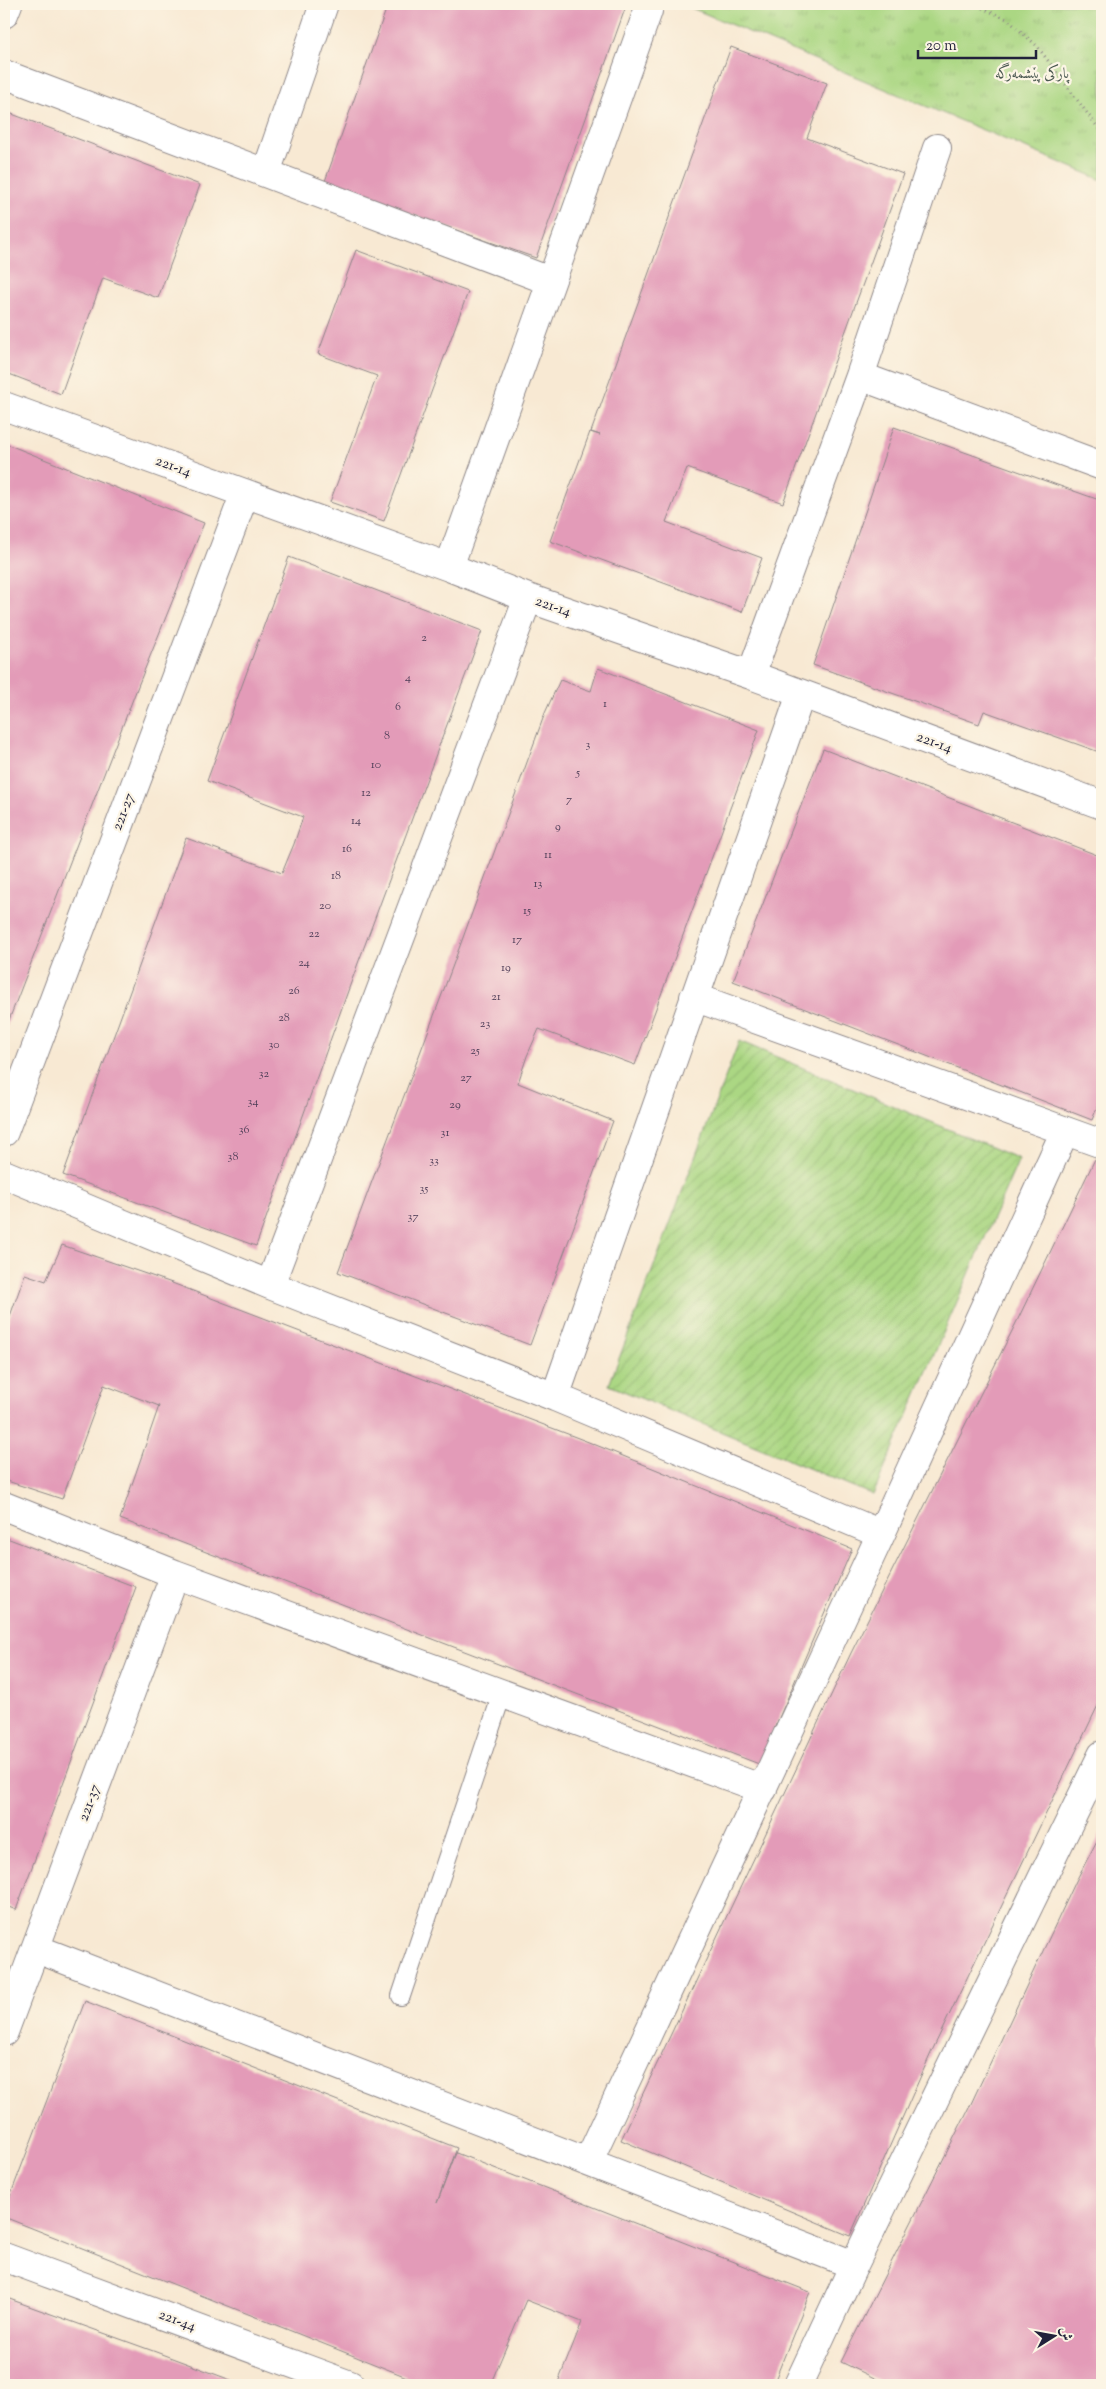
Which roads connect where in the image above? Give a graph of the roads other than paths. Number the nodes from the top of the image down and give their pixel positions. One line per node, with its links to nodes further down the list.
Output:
1 (8, 4): 4 (street)
2 (324, 4): 7 (street)
3 (648, 11): 8 (street)
4 (4, 14)
5 (4, 74): 7 (street)
6 (937, 148): 9 (street)
7 (266, 173): 8 (street)
8 (550, 280): 13 (street)
9 (860, 376): 11 (street); 15 (street)
10 (4, 406): 12 (street, 221-14)
11 (1102, 466)
12 (245, 493): 13 (street, 221-14); 20 (street, 221-27)
13 (449, 567): 14 (street, 221-14)
14 (528, 598): 15 (street, 221-14); 23 (street)
15 (751, 675): 16 (street, 221-14)
16 (801, 694): 17 (street, 221-14); 18 (street)
17 (1102, 805)
18 (694, 997): 19 (street); 24 (street)
19 (1065, 1131): 21 (street); 26 (street)
20 (4, 1132)
21 (1102, 1144)
22 (4, 1174): 23 (street)
23 (270, 1285): 24 (street)
24 (555, 1397): 26 (street)
25 (4, 1506): 27 (street)
26 (881, 1534): 30 (street)
27 (175, 1574): 28 (street); 31 (street, 221-37)
28 (502, 1694): 30 (street); 32 (lane)
29 (1102, 1754): 36 (street)
30 (763, 1789): 34 (street)
31 (37, 1949): 33 (street, 221-37); 34 (street)
32 (400, 1996)
33 (4, 2032)
34 (588, 2162): 36 (street)
35 (4, 2257): 37 (street, 221-44)
36 (854, 2265): 38 (street)
37 (350, 2385)
38 (798, 2385)

